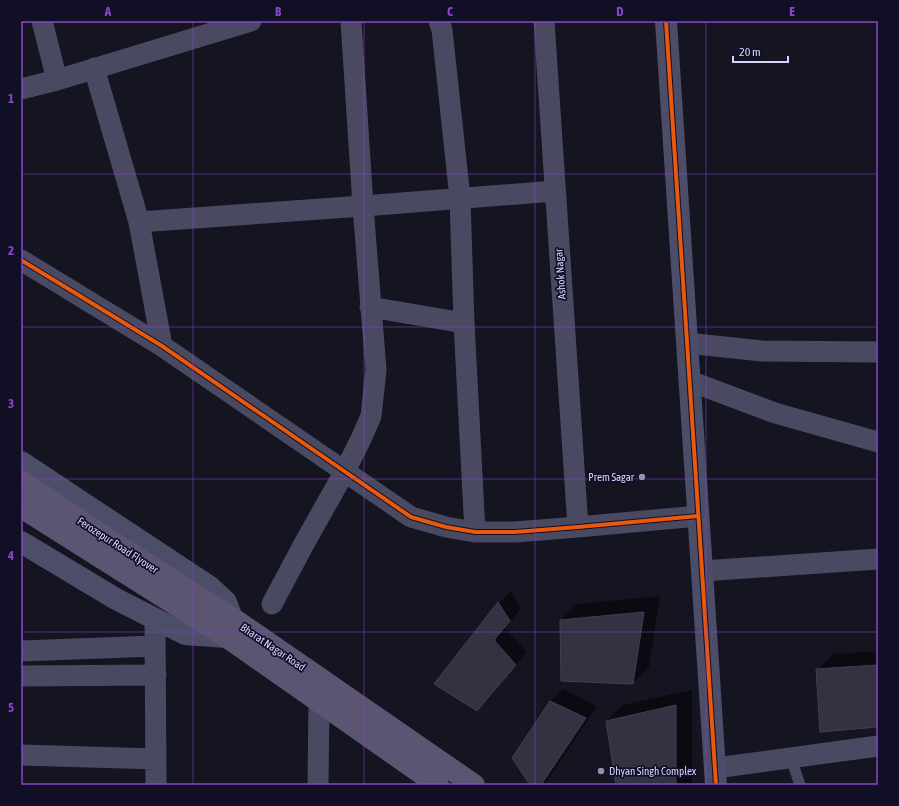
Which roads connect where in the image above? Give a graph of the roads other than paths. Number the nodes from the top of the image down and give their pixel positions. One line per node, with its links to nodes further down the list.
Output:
1 (42, 21): 8 (street)
2 (251, 21): 7 (street)
3 (351, 21): 12 (street)
4 (439, 21): 11 (street)
5 (544, 21): 10 (street, Ashok Nagar)
6 (666, 21): 17 (street)
7 (94, 68): 8 (street); 13 (street)
8 (57, 80): 9 (street)
9 (21, 89)
10 (555, 191): 11 (street); 27 (street, Ashok Nagar)
11 (460, 198): 12 (street); 16 (street)
12 (363, 206): 13 (street); 15 (street)
13 (139, 222): 18 (street)
14 (21, 260): 18 (street)
15 (370, 307): 16 (street); 23 (street)
16 (464, 323): 28 (street)
17 (687, 343): 19 (street); 20 (street)
18 (162, 346): 23 (street)
19 (878, 352)
20 (690, 381): 21 (street); 26 (street)
21 (878, 442)
22 (21, 462): 34 (street, Bharat Nagar Road)
23 (345, 471): 28 (street); 32 (street)
24 (21, 481): 34 (main road, Ferozepur Road Flyover)
25 (21, 507): 34 (main road, Ferozepur Road Flyover)
26 (698, 516): 27 (street); 31 (street)
27 (578, 527): 28 (street)
28 (475, 532)
29 (21, 542): 33 (street)
30 (878, 559): 31 (street)
31 (702, 571): 44 (street)
32 (272, 604)
33 (154, 619): 34 (street); 35 (street)
34 (220, 622): 39 (main road, Bharat Nagar Road); 48 (main road, Bharat Nagar Road)
35 (155, 646): 36 (street); 37 (street)
36 (21, 651)
37 (156, 675): 38 (street); 43 (street)
38 (21, 676)
39 (319, 701): 46 (street); 47 (main road, Bharat Nagar Road)
40 (878, 746): 42 (street)
41 (21, 756): 43 (street)
42 (791, 758): 44 (street); 49 (lane)
43 (156, 759): 45 (street)
44 (716, 776)
45 (156, 785)
46 (318, 785)
47 (438, 785)
48 (474, 785)
49 (800, 785)

